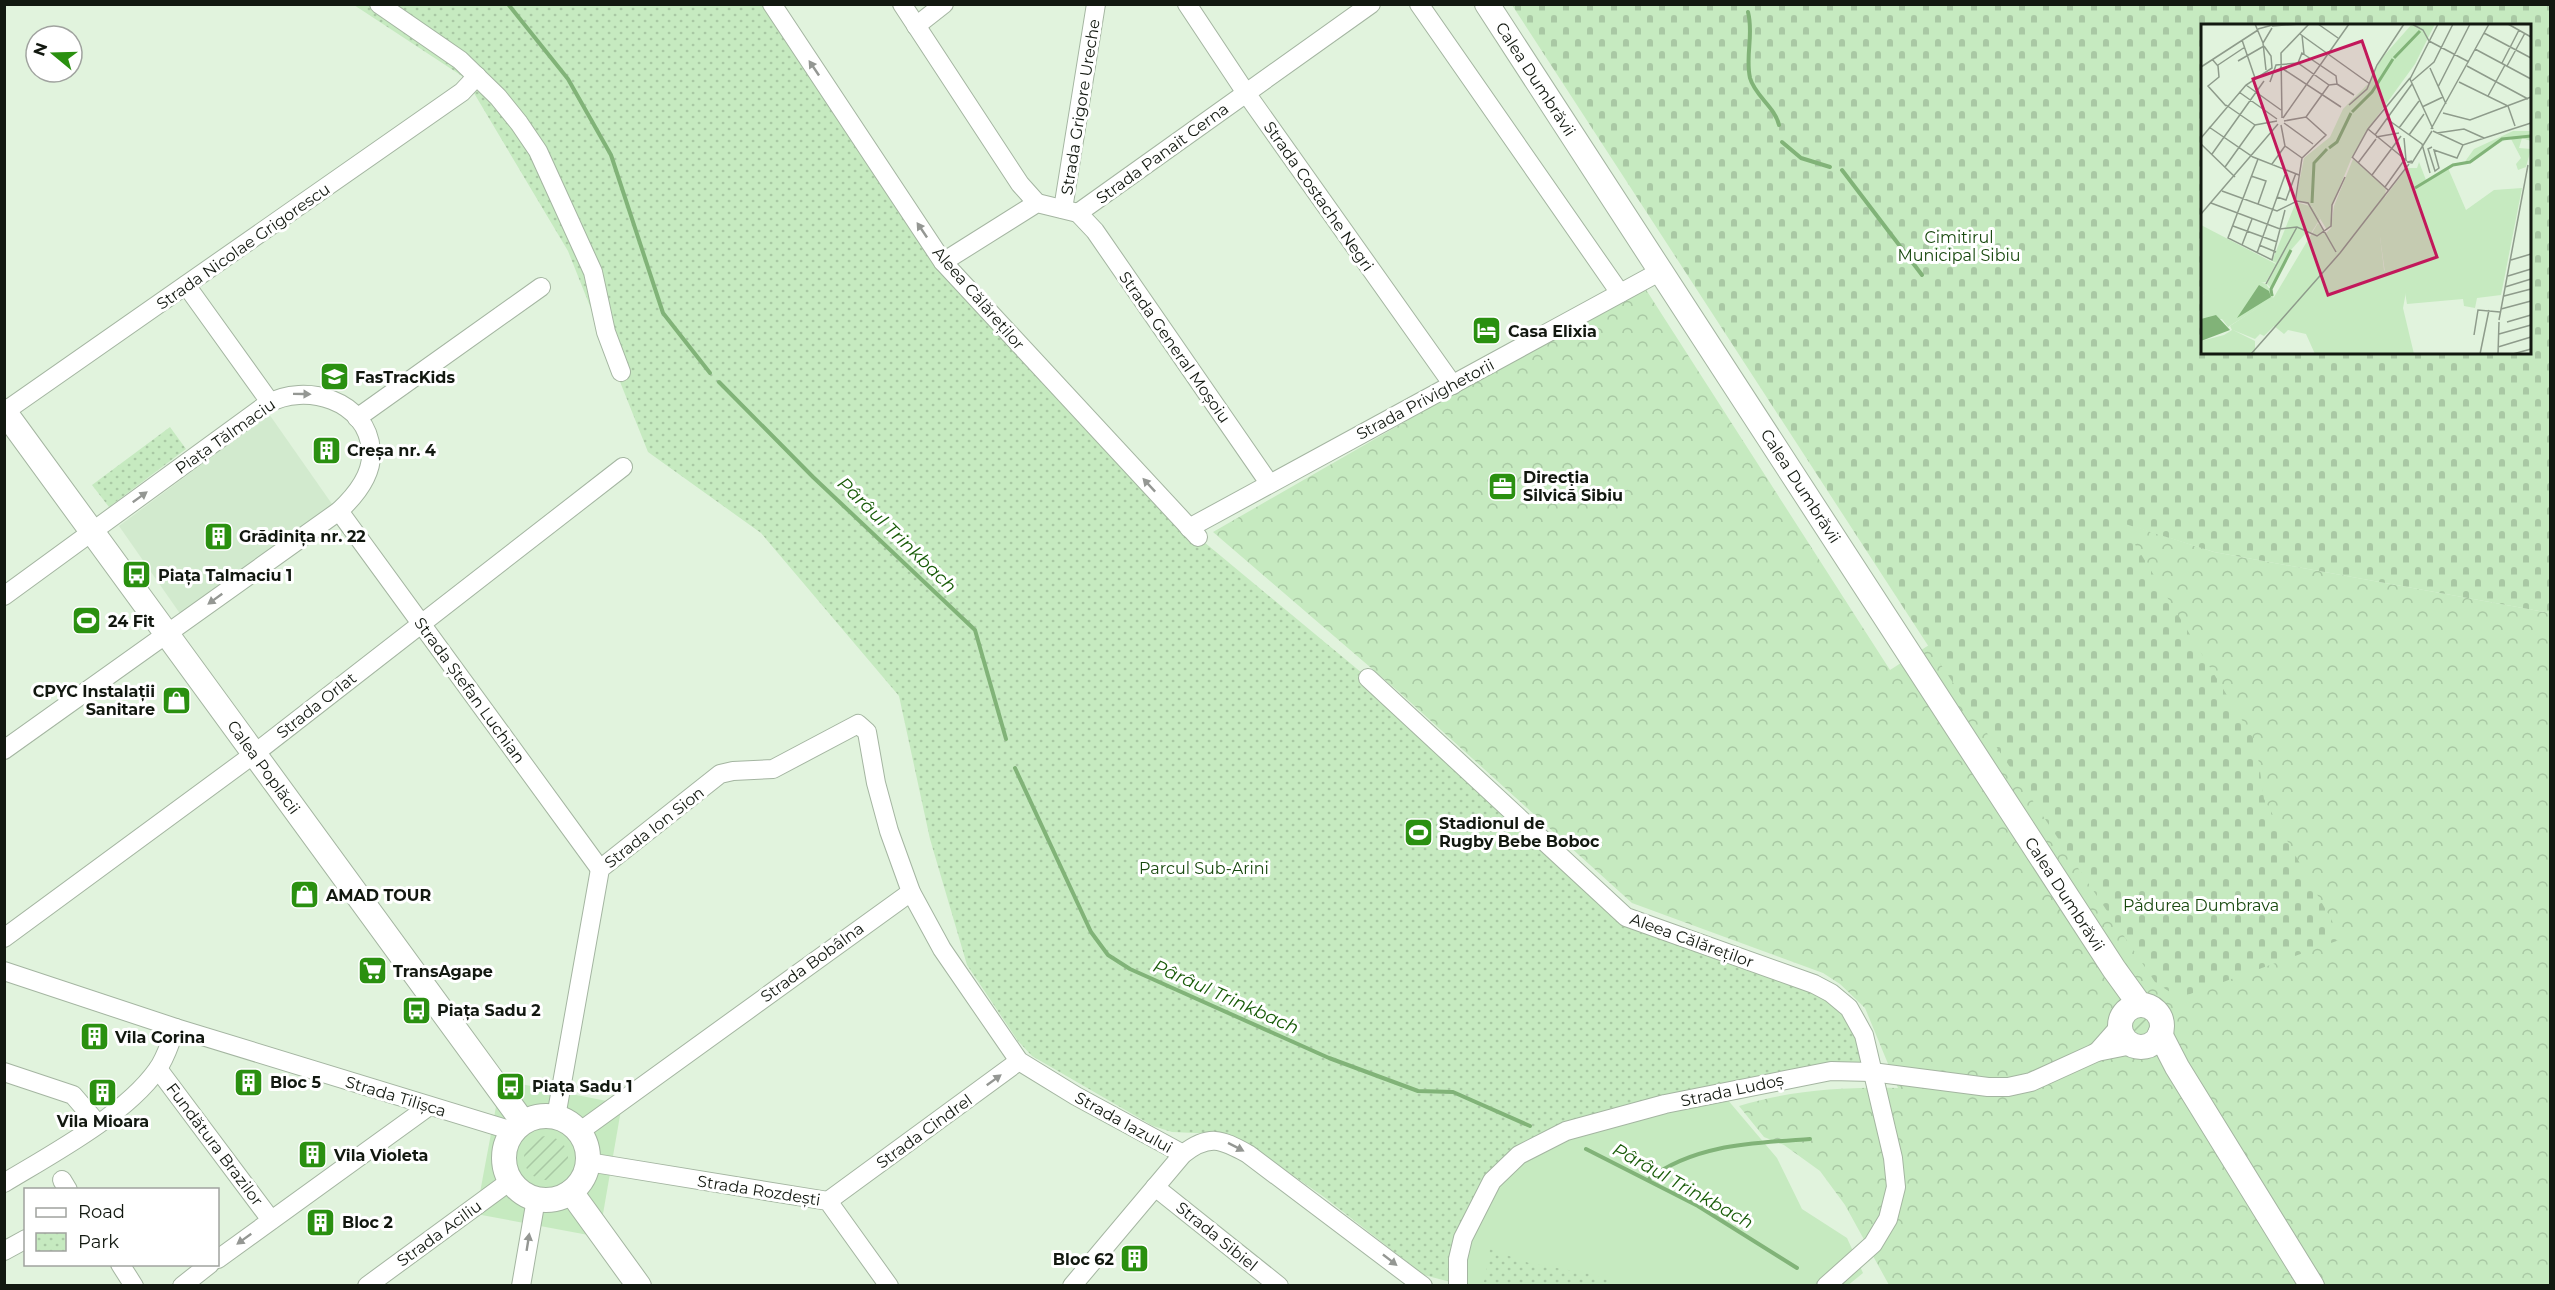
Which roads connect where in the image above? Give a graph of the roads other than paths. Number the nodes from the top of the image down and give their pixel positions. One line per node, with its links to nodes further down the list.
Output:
1 (379, 4): 11 (street)
2 (772, 4): 15 (street, Aleea Călăreților, one-way to 2)
3 (902, 4): 10 (street)
4 (944, 4): 10 (street)
5 (1096, 4): 14 (street, Strada Grigore Ureche)
6 (1187, 4): 12 (street, Strada Costache Negri)
7 (1371, 4): 12 (street, Strada Panait Cerna)
8 (1419, 4): 19 (street)
9 (1487, 4): 16 (main road, Calea Dumbrăvii)
10 (916, 26): 13 (street)
11 (477, 76): 17 (street, Strada Nicolae Grigorescu); 20 (street)
12 (1246, 93): 14 (street, Strada Panait Cerna); 21 (street, Strada Costache Negri)
13 (1037, 203): 14 (street); 15 (street)
14 (1071, 211): 26 (street, Strada General Moșoiu)
15 (943, 262): 29 (street, Aleea Călăreților, one-way to 15)
16 (1661, 271): 19 (street, Strada Privighetorii); 41 (main road, Calea Dumbrăvii)
17 (186, 285): 22 (street); 23 (street, Strada Nicolae Grigorescu)
18 (541, 286): 24 (street)
19 (1620, 293): 21 (street, Strada Privighetorii)
20 (621, 372)
21 (1453, 385): 26 (street, Strada Privighetorii)
22 (270, 402): 24 (street, Piața Tălmaciu, one-way to 24); 28 (street, Piața Tălmaciu, one-way to 22)
23 (5, 411): 28 (main road, Calea Poplăcii)
24 (357, 418): 27 (street)
25 (623, 467): 31 (street, Strada Orlat)
26 (1269, 483): 29 (street, Strada Privighetorii)
27 (339, 511): 31 (street, Strada Ștefan Luchian); 32 (street, one-way to 32)
28 (93, 532): 30 (street, Piața Tălmaciu); 32 (main road, Calea Poplăcii)
29 (1194, 532)
30 (4, 596)
31 (421, 623): 35 (street, Strada Orlat); 36 (street, Strada Ștefan Luchian)
32 (167, 634): 34 (street); 35 (main road, Calea Poplăcii)
33 (1368, 678): 45 (street, Aleea Călăreților)
34 (4, 750)
35 (254, 754): 38 (street, Strada Orlat); 49 (main road, Calea Poplăcii)
36 (600, 869): 37 (street, Strada Ion Sion); 47 (street, Strada Ion Sion)
37 (911, 892): 42 (street, Strada Iazului); 50 (street, Strada Bobâlna)
38 (4, 938)
39 (4, 971): 40 (street, Strada Tilișca)
40 (176, 1028): 43 (street, Fundătura Brazilor); 46 (street, Strada Tilișca)
41 (2137, 1028): 45 (street, Strada Ludoș); 76 (main road, Calea Dumbrăvii)
42 (1019, 1060): 51 (street, Strada Iazului); 58 (street, Strada Cindrel, one-way to 42)
43 (158, 1069): 48 (street, Fundătura Brazilor); 59 (street, Fundătura Brazilor)
44 (4, 1072): 48 (street)
45 (1872, 1072): 74 (street, Strada Ludoș); 75 (street, Aleea Călăreților)
46 (428, 1107): 49 (street, Strada Tilișca); 59 (street, Fundătura Brazilor)
47 (556, 1117): 49 (main road); 50 (main road)
48 (98, 1124): 54 (street, Fundătura Brazilor)
49 (518, 1127): 53 (main road)
50 (579, 1132): 52 (main road)
51 (1183, 1154): 55 (street); 73 (street, Strada Iazului, one-way to 73)
52 (588, 1162): 56 (main road); 58 (street, Strada Rozdești)
53 (510, 1181): 57 (main road); 67 (street, Strada Aciliu)
54 (4, 1183)
55 (1155, 1187): 71 (street); 72 (street, Strada Sibiel)
56 (571, 1192): 57 (main road); 69 (main road)
57 (536, 1199): 68 (street, one-way to 57)
58 (828, 1201): 70 (street, Strada Rozdești)
59 (271, 1220): 62 (street, Fundătura Brazilor, one-way to 62)
60 (24, 1240): 61 (street)
61 (4, 1251)
62 (219, 1258)
63 (121, 1266): 65 (street)
64 (207, 1266): 66 (street)
65 (135, 1286)
66 (182, 1286)
67 (367, 1286)
68 (521, 1286)
69 (639, 1286)
70 (889, 1286)
71 (1072, 1286)
72 (1279, 1286)
73 (1423, 1286)
74 (1458, 1286)
75 (1826, 1286)
76 (2312, 1286)

